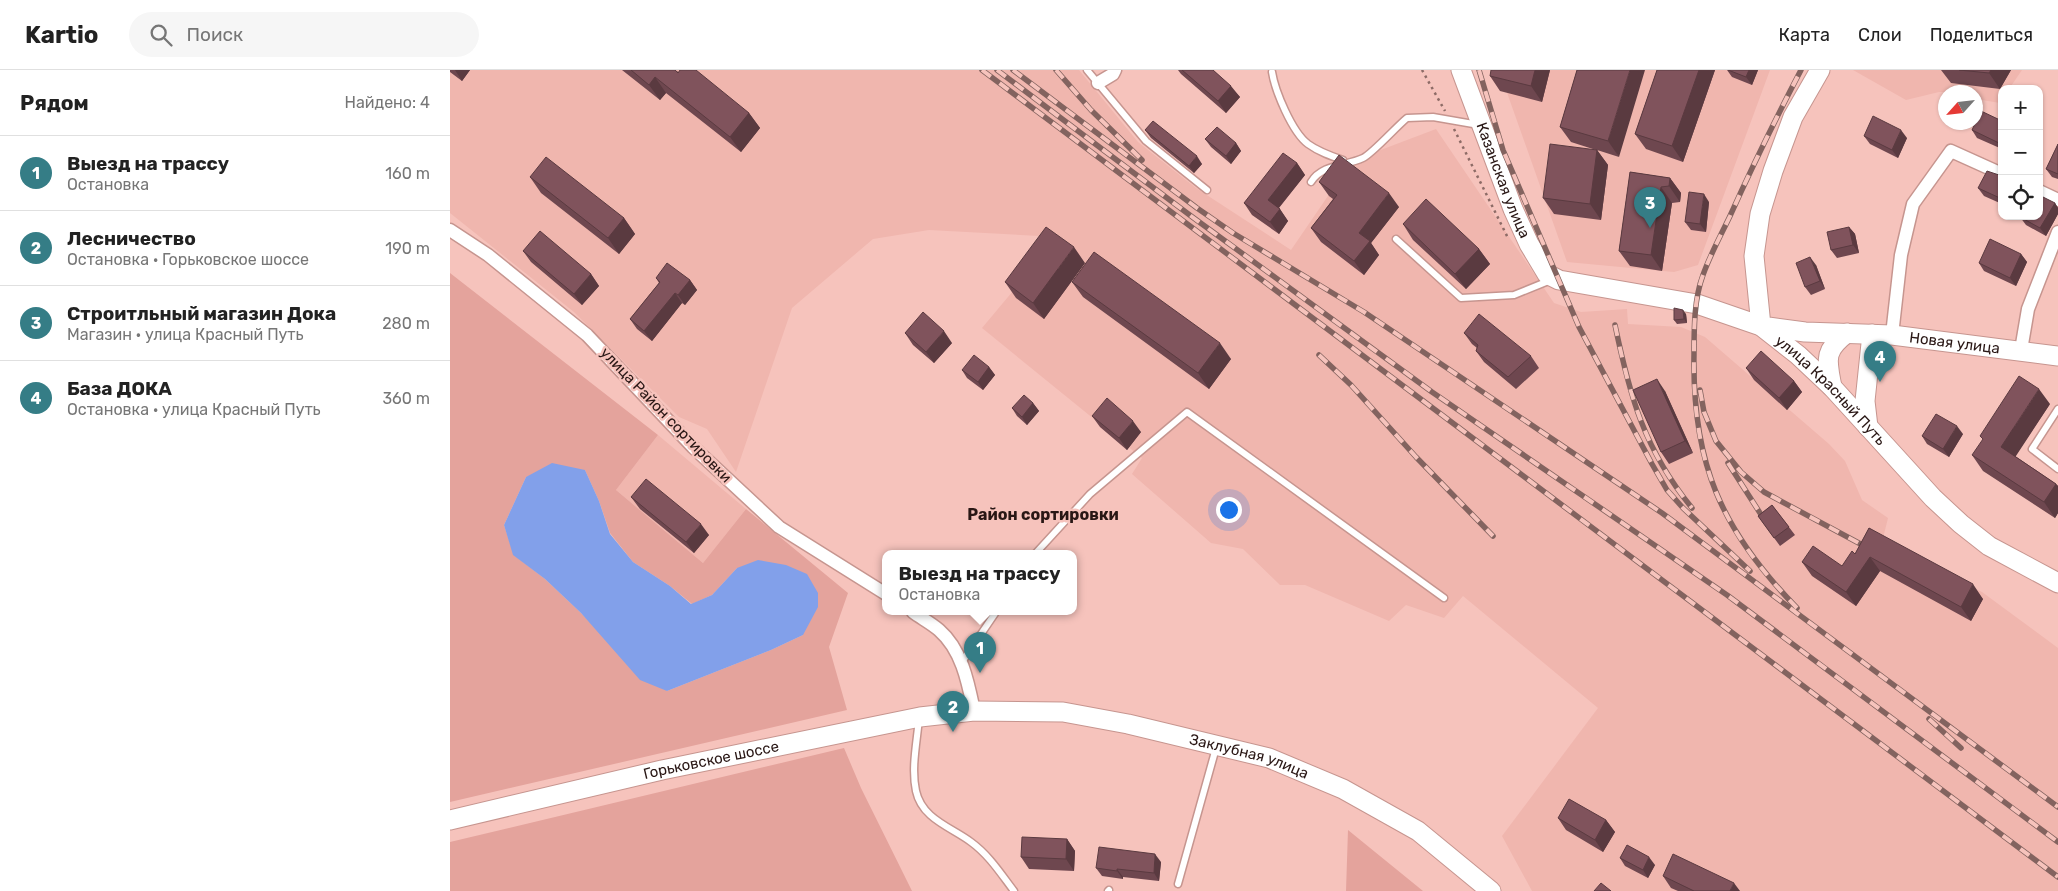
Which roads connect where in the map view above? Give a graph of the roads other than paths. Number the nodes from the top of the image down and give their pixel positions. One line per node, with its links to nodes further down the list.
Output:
1 (1087, 70): 6 (lane)
2 (1115, 70): 6 (street)
3 (1461, 70): 7 (main road, Казанская улица)
4 (1820, 70): 18 (main road)
5 (1272, 72): 8 (lane)
6 (1098, 82): 11 (lane)
7 (1483, 126): 8 (lane); 17 (main road, Казанская улица)
8 (1349, 162): 10 (lane)
9 (1998, 172): 21 (street)
10 (1311, 182)
11 (1207, 190)
12 (2043, 193): 13 (street)
13 (2058, 200)
14 (450, 230): 30 (street, улица Район сортировки)
15 (2058, 232): 22 (street)
16 (1396, 239): 17 (lane)
17 (1556, 279): 18 (main road, улица Красный Путь)
18 (1761, 326): 19 (main road, Новая улица); 24 (main road, улица Красный Путь)
19 (1847, 333): 20 (main road, Новая улица); 24 (main road)
20 (1872, 334): 21 (main road, Новая улица); 26 (main road)
21 (1892, 335): 22 (main road, Новая улица)
22 (2021, 350): 23 (main road, Новая улица)
23 (2058, 356)
24 (1832, 388): 26 (main road, улица Красный Путь)
25 (2058, 409): 27 (lane)
26 (1868, 427): 29 (main road, улица Красный Путь)
27 (2058, 469)
28 (1040, 550): 31 (lane)
29 (2058, 583)
30 (882, 591)
31 (1444, 598)
32 (917, 615): 34 (street)
33 (994, 615): 34 (lane)
34 (962, 662): 35 (street)
35 (974, 711): 36 (main road, Горьковское шоссе); 37 (main road, Заклубная улица)
36 (920, 717): 38 (main road, Горьковское шоссе); 40 (lane)
37 (1217, 745): 39 (lane); 41 (main road, Заклубная улица)
38 (450, 820)
39 (1178, 884)
40 (1014, 891)
41 (1491, 891)

